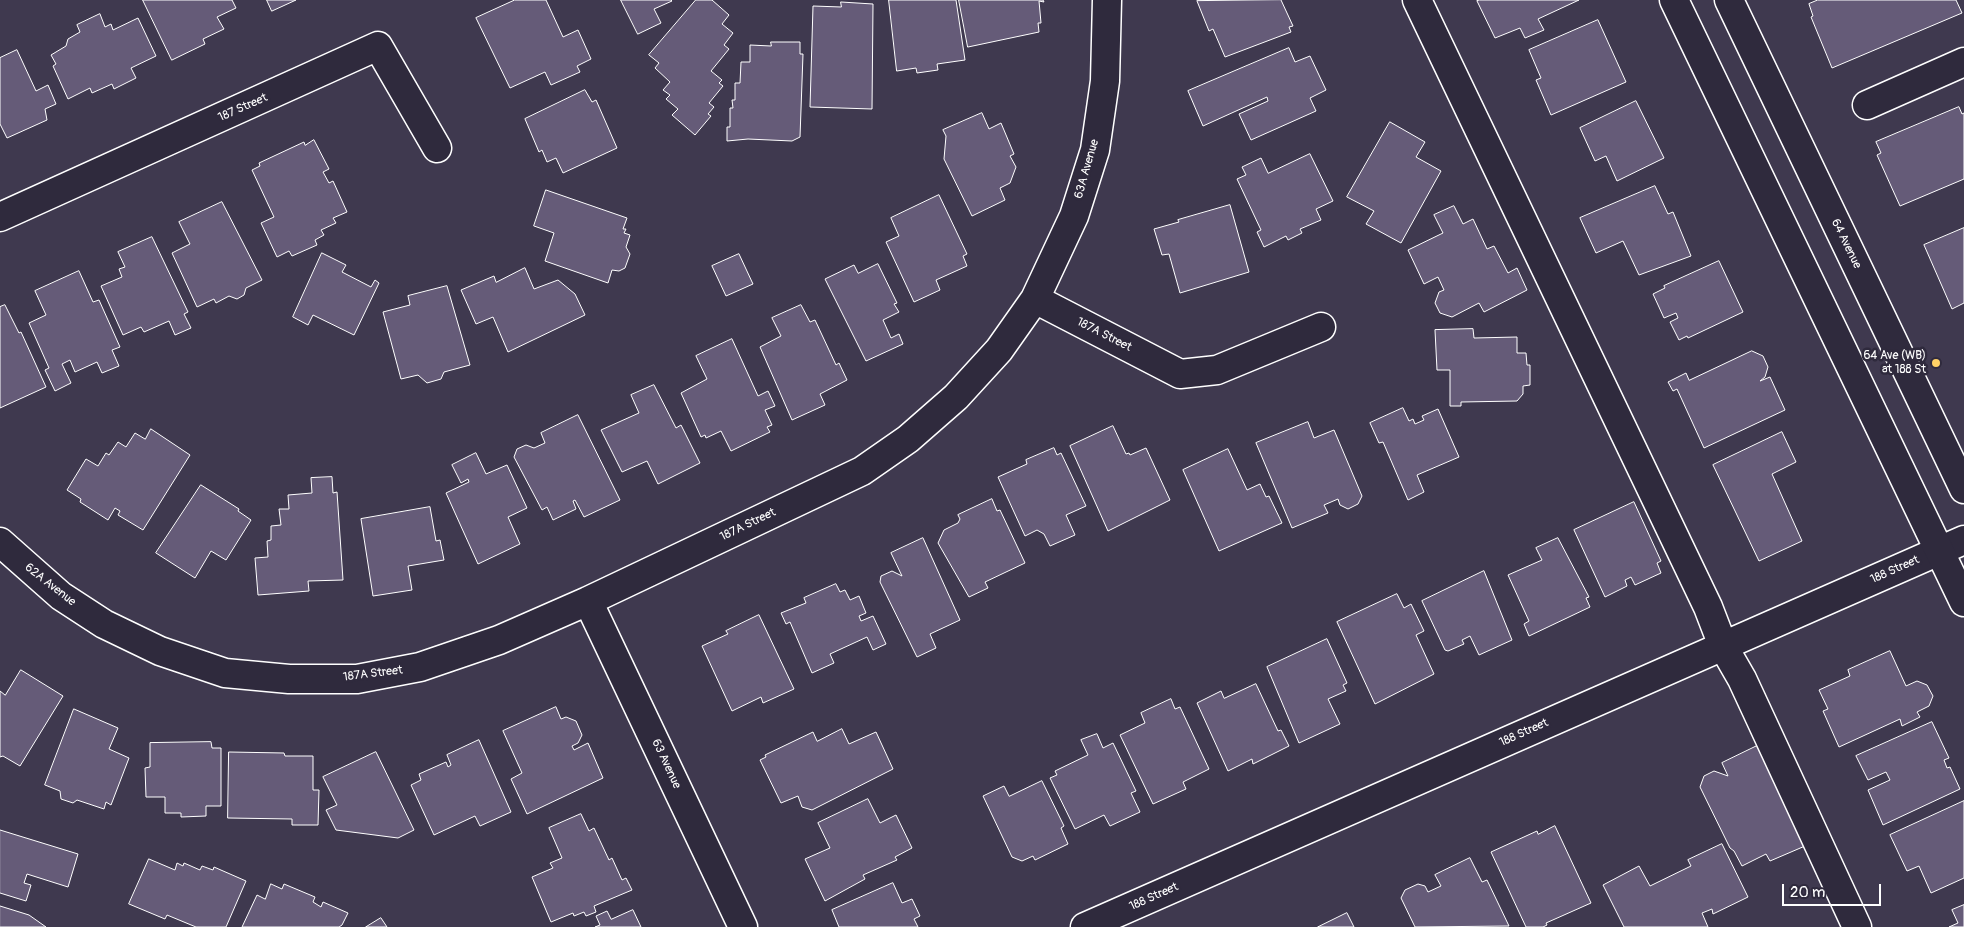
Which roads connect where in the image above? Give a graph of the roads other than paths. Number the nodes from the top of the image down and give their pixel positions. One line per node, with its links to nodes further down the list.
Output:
1 (1107, 0): 9 (street, 63A Avenue)
2 (1417, 0): 17 (street)
3 (1674, 0): 13 (street)
4 (1729, 0): 11 (street, 64 Avenue)
5 (1964, 62): 6 (street)
6 (1867, 106)
7 (437, 148): 8 (street, 187 Street)
8 (0, 218)
9 (1035, 299): 10 (street, 187A Street); 14 (street, 187A Street)
10 (1321, 327)
11 (1964, 489)
12 (0, 542): 16 (street, 62A Avenue)
13 (1952, 545): 15 (street); 17 (street, 188 Street)
14 (588, 601): 16 (street, 187A Street); 18 (street, 63 Avenue)
15 (1964, 602)
16 (104, 624)
17 (1723, 646): 19 (street, 188 Street); 20 (street)
18 (743, 927)
19 (1085, 927)
20 (1857, 927)

